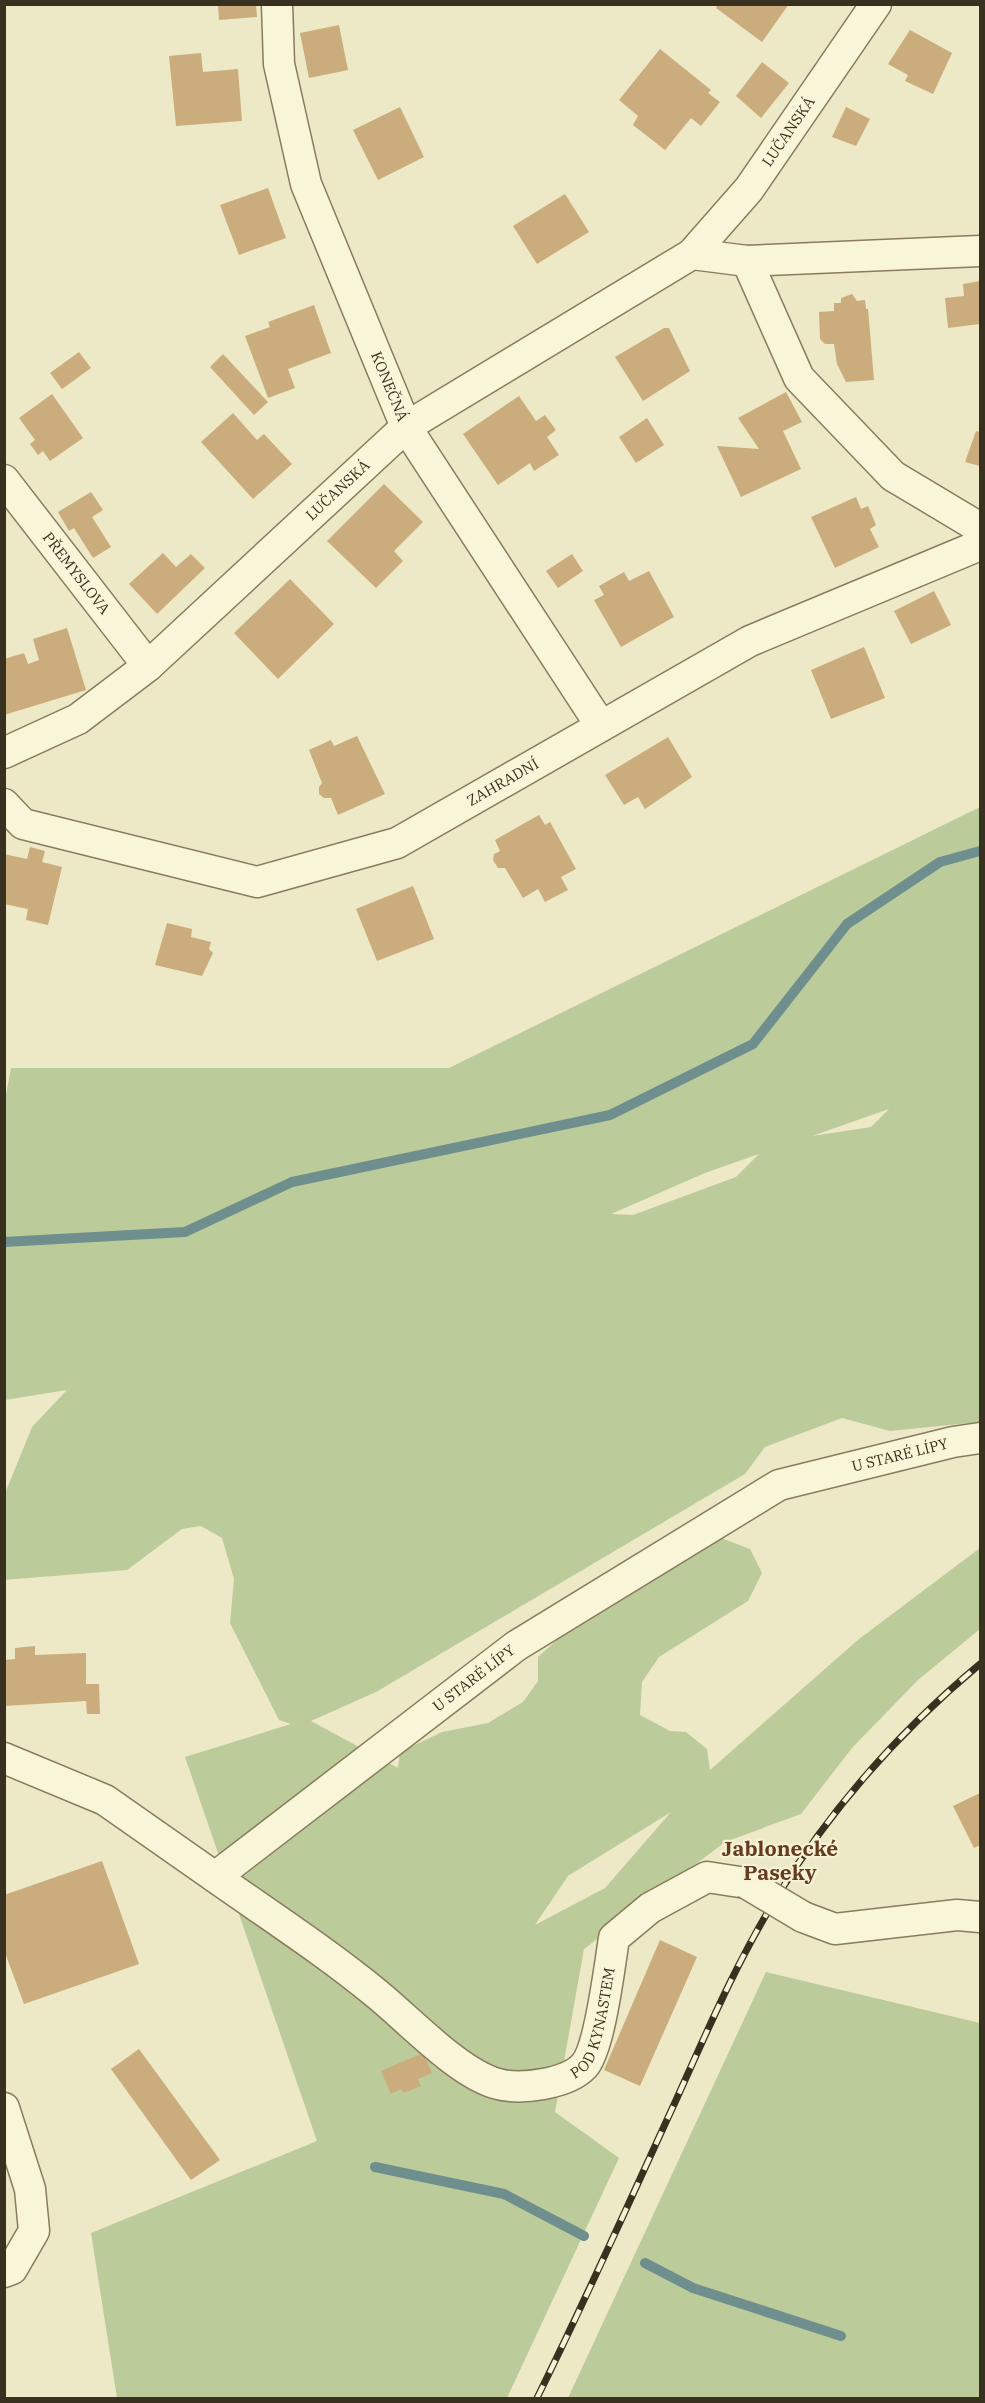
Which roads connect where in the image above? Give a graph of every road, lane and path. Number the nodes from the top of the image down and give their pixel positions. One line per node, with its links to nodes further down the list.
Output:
1 (277, 4): 6 (street, KONEČNÁ)
2 (876, 4): 4 (street, LUČANSKÁ)
3 (981, 251): 5 (street)
4 (692, 254): 5 (street); 6 (street, LUČANSKÁ)
5 (747, 261): 8 (street)
6 (406, 427): 10 (street, LUČANSKÁ); 11 (street, KONEČNÁ)
7 (4, 480): 10 (street, PŘEMYSLOVA)
8 (981, 528)
9 (981, 545): 11 (street, ZAHRADNÍ)
10 (148, 666): 12 (street, LUČANSKÁ)
11 (601, 726): 13 (street, ZAHRADNÍ)
12 (4, 753)
13 (4, 804)
14 (981, 1438): 16 (street, U STARÉ LÍPY)
15 (4, 1758): 16 (street)
16 (214, 1876): 17 (street, POD KYNASTEM, bridge)
17 (981, 1917)
18 (4, 2108): 19 (street)
19 (4, 2272)

